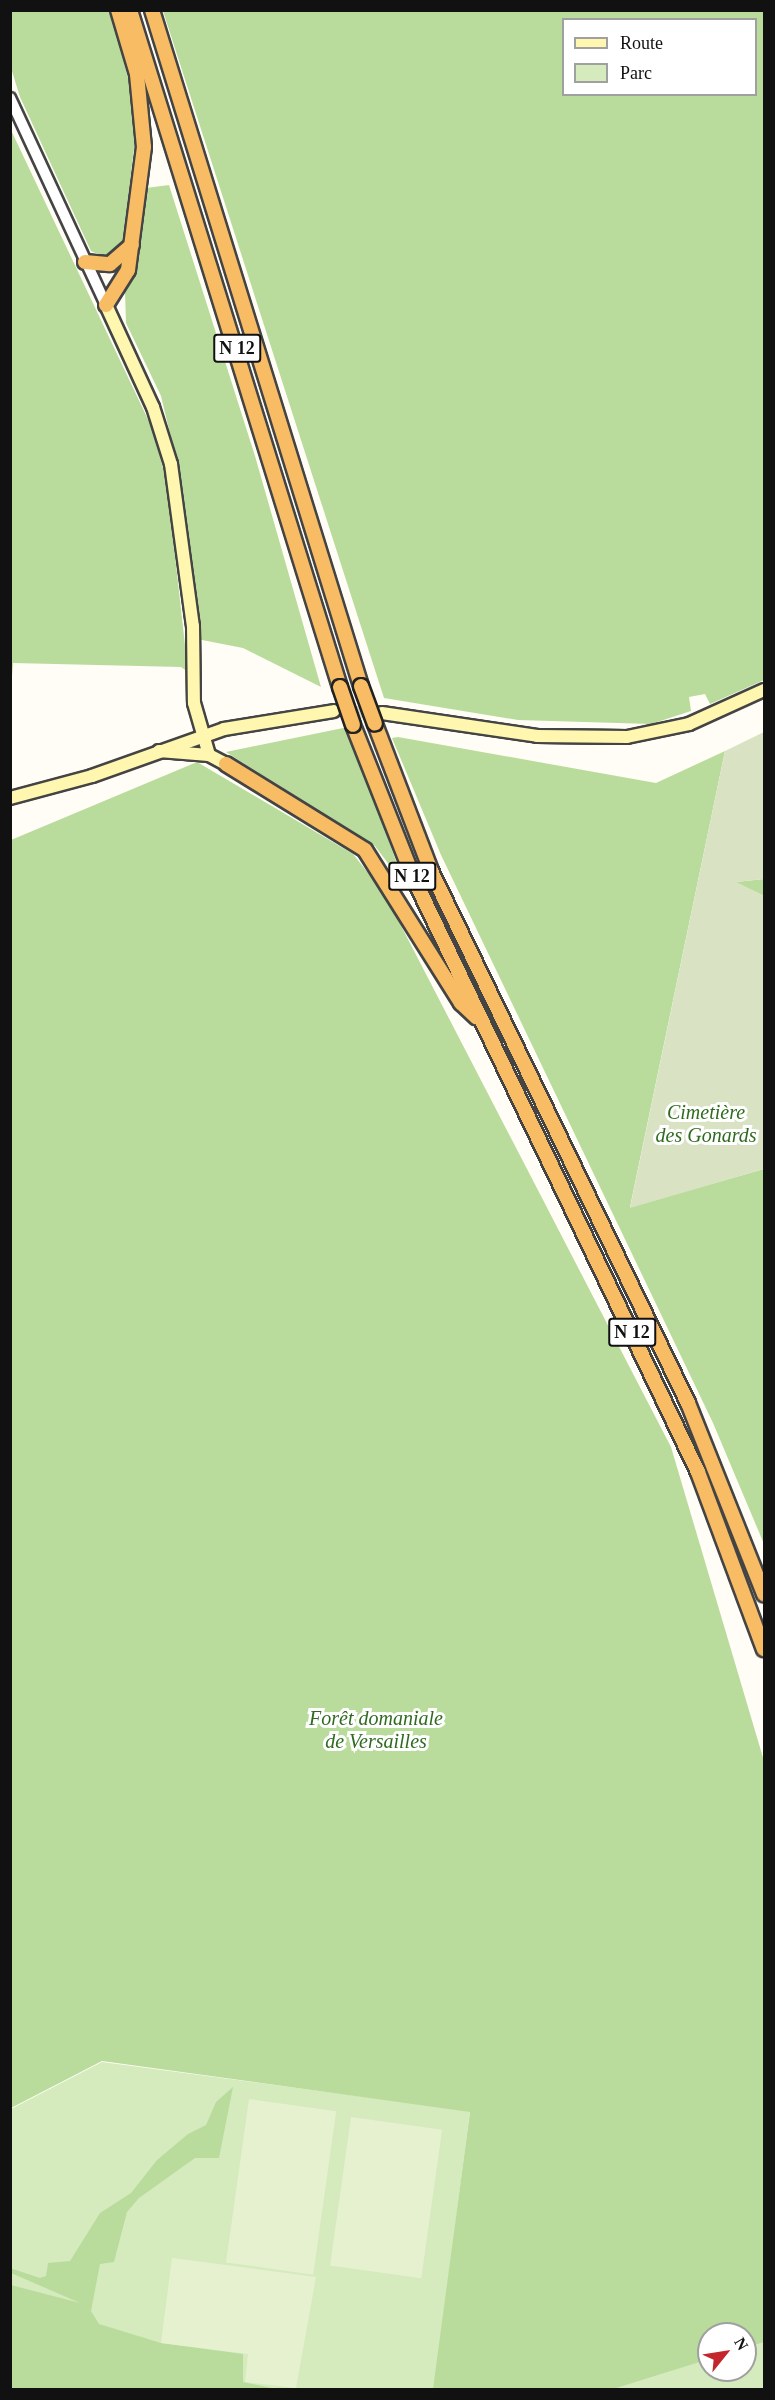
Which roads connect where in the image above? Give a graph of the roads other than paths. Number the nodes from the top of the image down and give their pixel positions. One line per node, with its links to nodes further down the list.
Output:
1 (118, 10): 5 (highway)
2 (130, 10): 16 (highway, N 12, bridge)
3 (152, 10): 10 (highway, N 12, bridge)
4 (10, 98): 6 (street)
5 (132, 245): 6 (highway); 7 (highway)
6 (85, 261): 7 (street)
7 (106, 305): 11 (main road)
8 (765, 690): 10 (main road)
9 (334, 711): 11 (main road)
10 (378, 719): 17 (highway, N 12)
11 (202, 735): 12 (main road); 13 (main road)
12 (158, 751): 13 (main road); 15 (main road)
13 (209, 755): 14 (main road)
14 (226, 764): 16 (highway)
15 (10, 798)
16 (482, 1022): 18 (highway, N 12)
17 (765, 1594)
18 (765, 1649)

